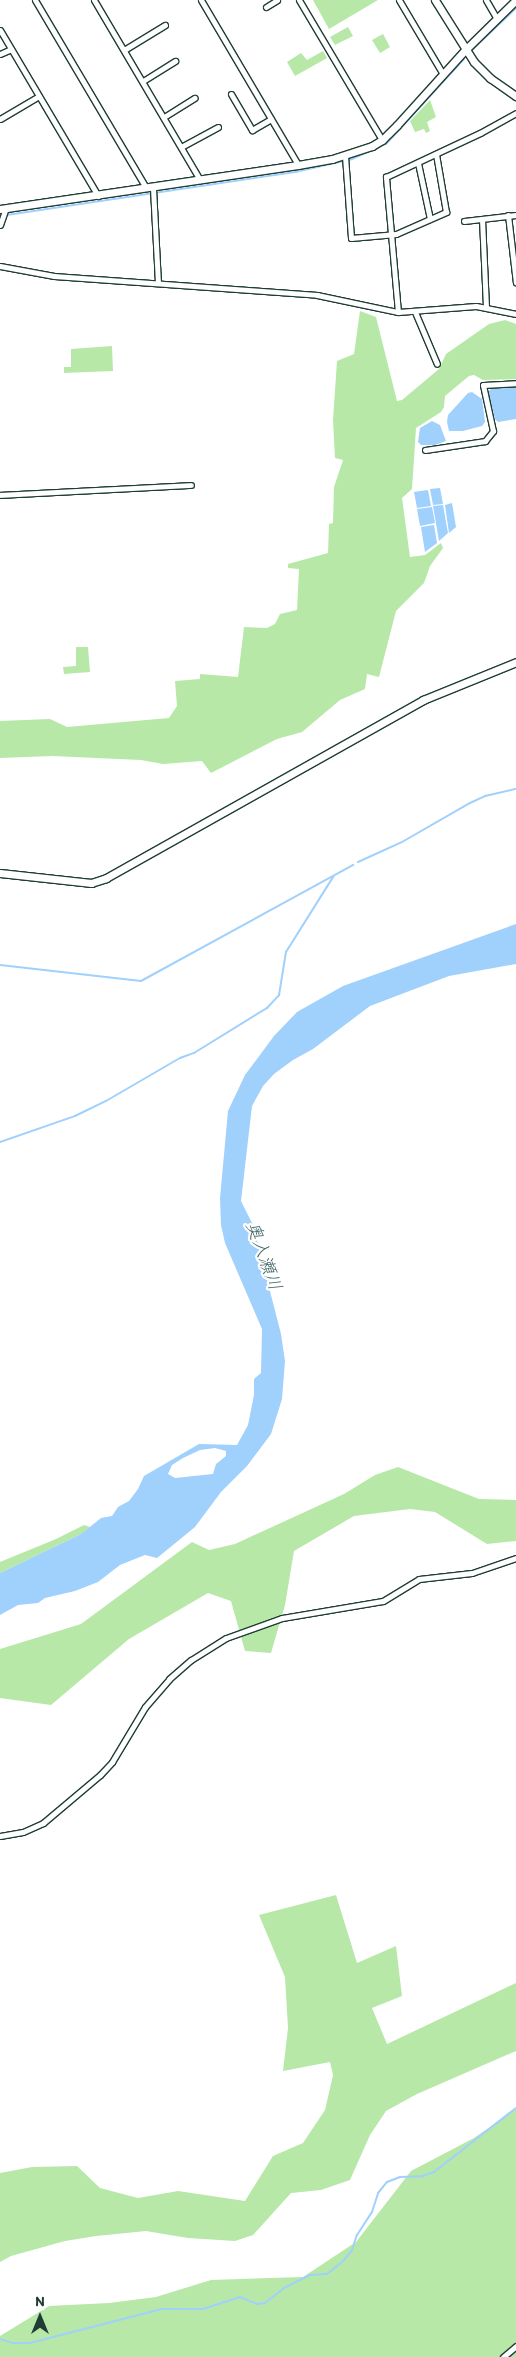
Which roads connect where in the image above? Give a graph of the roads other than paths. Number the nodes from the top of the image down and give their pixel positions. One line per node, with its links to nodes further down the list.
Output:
1 (35, 0): 37 (street)
2 (94, 0): 15 (street)
3 (202, 0): 28 (street)
4 (277, 0): 10 (street)
5 (299, 0): 30 (street)
6 (399, 0): 19 (street)
7 (435, 0): 16 (street)
8 (486, 0): 11 (street)
9 (515, 0): 11 (street)
10 (266, 7)
11 (497, 19): 16 (street)
12 (165, 25): 15 (street)
13 (0, 30): 14 (street)
14 (11, 49): 17 (street); 22 (street)
15 (124, 50): 20 (street)
16 (465, 50): 19 (street); 23 (street)
17 (0, 54)
18 (175, 61): 20 (street)
19 (443, 74): 30 (street)
20 (143, 81): 26 (street)
21 (231, 94): 28 (street)
22 (39, 96): 27 (street); 38 (street)
23 (516, 96)
24 (194, 98): 26 (street)
25 (516, 113): 32 (street)
26 (164, 117): 31 (street)
27 (0, 119)
28 (271, 119): 35 (street)
29 (218, 127): 31 (street)
30 (382, 140): 33 (street)
31 (181, 147): 36 (street)
32 (436, 154): 34 (street); 42 (street)
33 (345, 159): 35 (street); 46 (street)
34 (418, 163): 42 (street); 46 (street)
35 (298, 165): 36 (street)
36 (200, 180): 37 (street)
37 (151, 191): 38 (street); 48 (street)
38 (98, 196): 39 (street)
39 (4, 212): 45 (street)
40 (516, 214): 41 (street)
41 (508, 215): 43 (street); 49 (street)
42 (430, 219): 46 (street)
43 (482, 219): 44 (street); 50 (street)
44 (464, 221)
45 (0, 225)
46 (391, 234): 51 (street)
47 (0, 266): 48 (street)
48 (158, 283): 51 (street)
49 (516, 283)
50 (486, 307): 52 (street); 53 (street)
51 (398, 312): 52 (street)
52 (415, 312): 54 (street)
53 (516, 314)
54 (437, 364)
55 (516, 383): 56 (street)
56 (425, 450)
57 (191, 485): 58 (street)
58 (0, 495)
59 (516, 662): 60 (street)
60 (0, 872)
61 (516, 1558): 62 (street)
62 (0, 1836)
63 (516, 2346): 64 (street)
64 (504, 2357)

